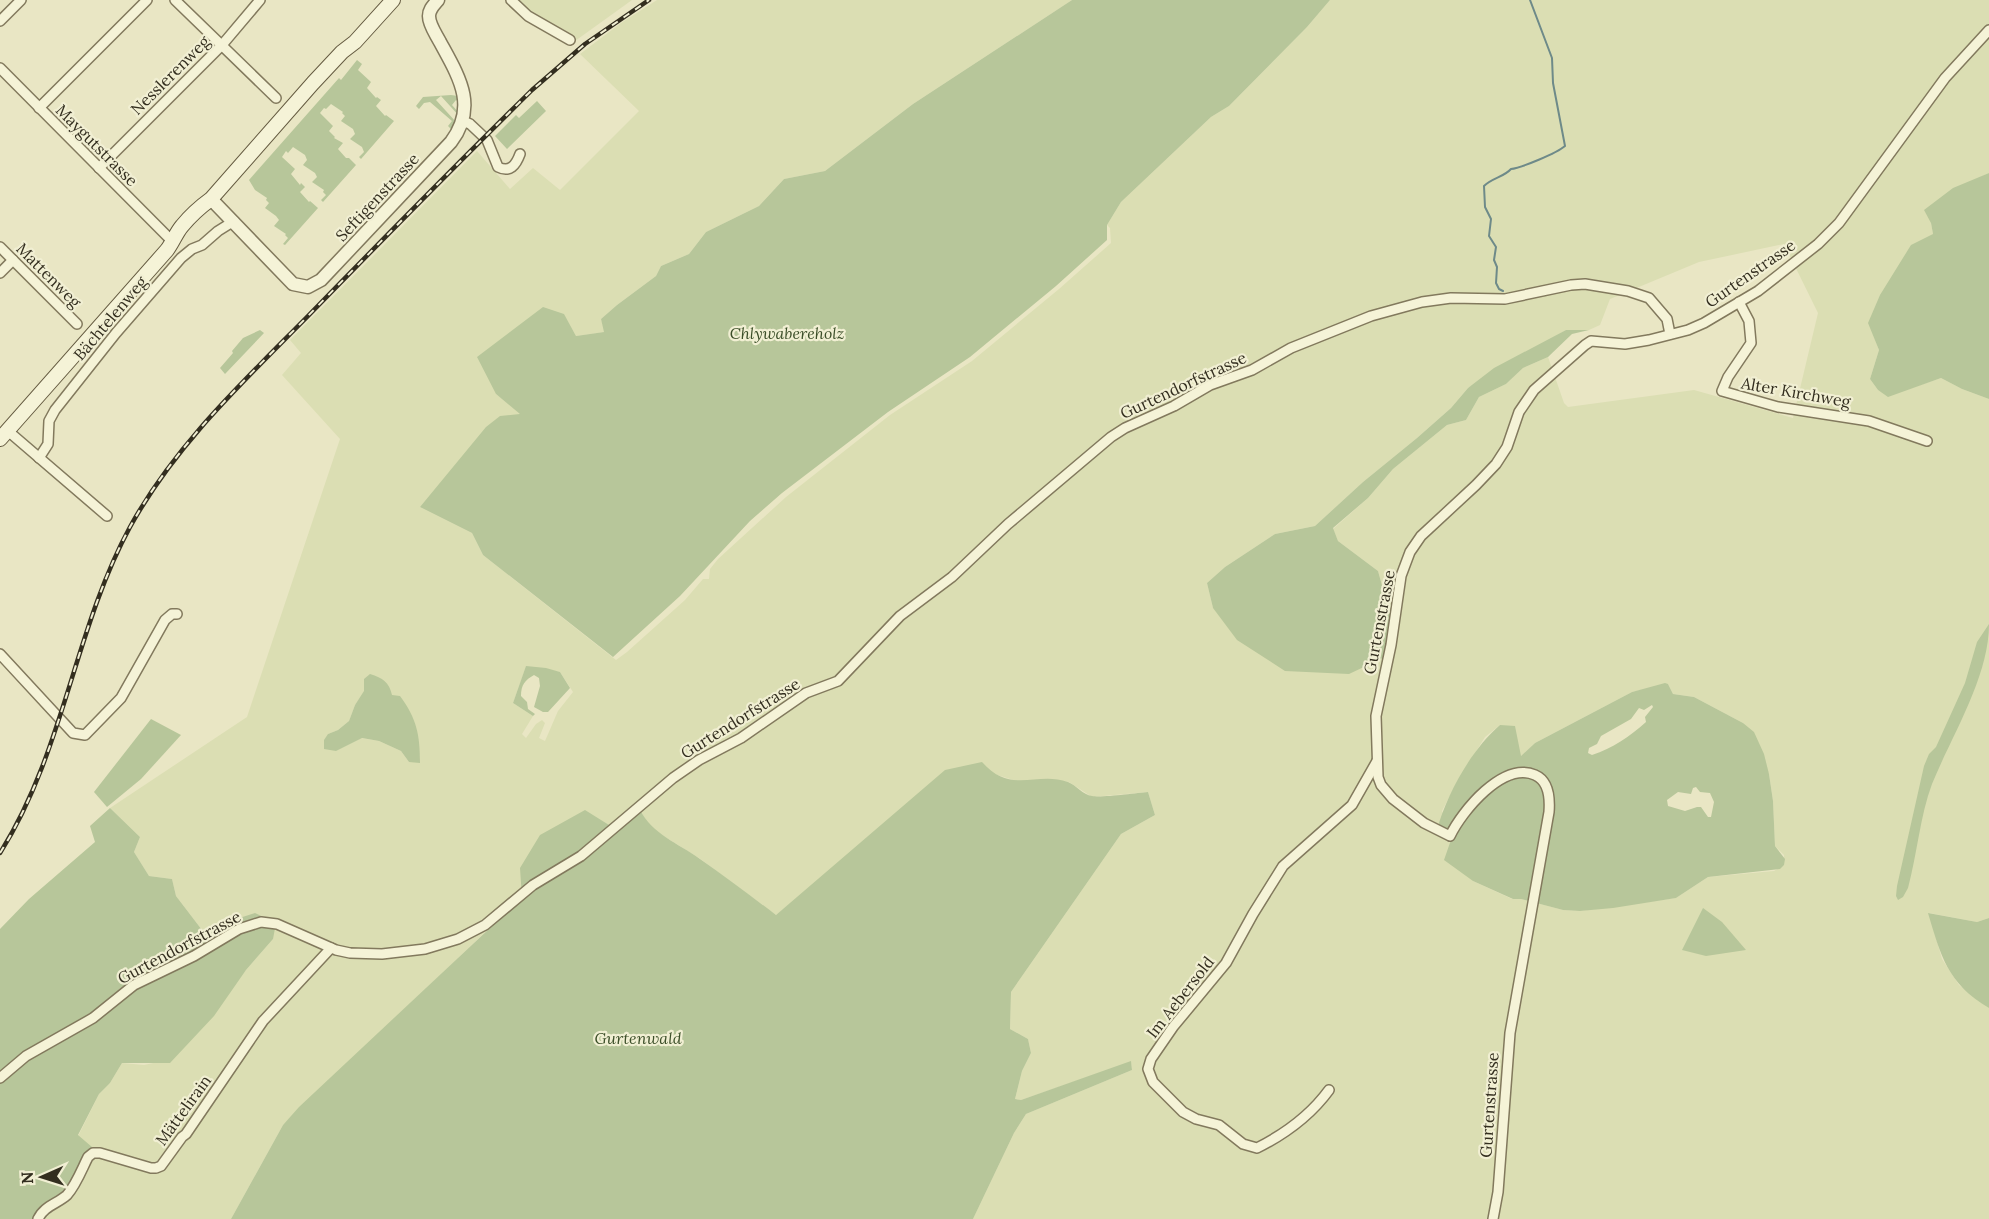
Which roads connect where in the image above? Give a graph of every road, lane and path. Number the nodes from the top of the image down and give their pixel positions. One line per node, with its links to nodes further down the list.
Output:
1 (21, 0): 9 (street)
2 (147, 0): 16 (street)
3 (175, 0): 12 (street)
4 (260, 0): 12 (street, Nesslerenweg)
5 (383, 0): 13 (main road)
6 (393, 0): 13 (main road)
7 (438, 0): 17 (street)
8 (511, 0): 11 (street)
9 (0, 21)
10 (1989, 30): 26 (street, Gurtenstrasse)
11 (570, 40)
12 (222, 45): 15 (street); 19 (street, Nesslerenweg)
13 (342, 52): 20 (main road)
14 (0, 68): 16 (street, Maygutstrasse)
15 (276, 98)
16 (39, 108): 19 (street, Maygutstrasse)
17 (463, 121): 18 (street); 21 (street, Seftigenstrasse)
18 (520, 154)
19 (99, 168): 22 (street, Maygutstrasse)
20 (211, 199): 21 (street, Seftigenstrasse); 22 (main road)
21 (234, 221): 31 (street, Bächtelenweg)
22 (173, 242): 29 (main road)
23 (0, 247): 24 (street, Mattenweg)
24 (13, 260): 25 (street); 27 (street, Mattenweg)
25 (0, 273)
26 (1739, 302): 28 (street, Gurtenstrasse); 30 (street, Alter Kirchweg)
27 (76, 324)
28 (1670, 334): 35 (street, Gurtenstrasse); 36 (street, Gurtendorfstrasse)
29 (4, 435): 31 (street)
30 (1927, 441)
31 (39, 458): 32 (street)
32 (107, 516)
33 (177, 614): 34 (street)
34 (0, 654)
35 (1377, 761): 38 (street, Im Aebersold); 40 (street, Gurtenstrasse)
36 (331, 948): 37 (street, Gurtendorfstrasse); 39 (street, Mättelirain)
37 (0, 1078)
38 (1329, 1090)
39 (38, 1219)
40 (1493, 1219)

